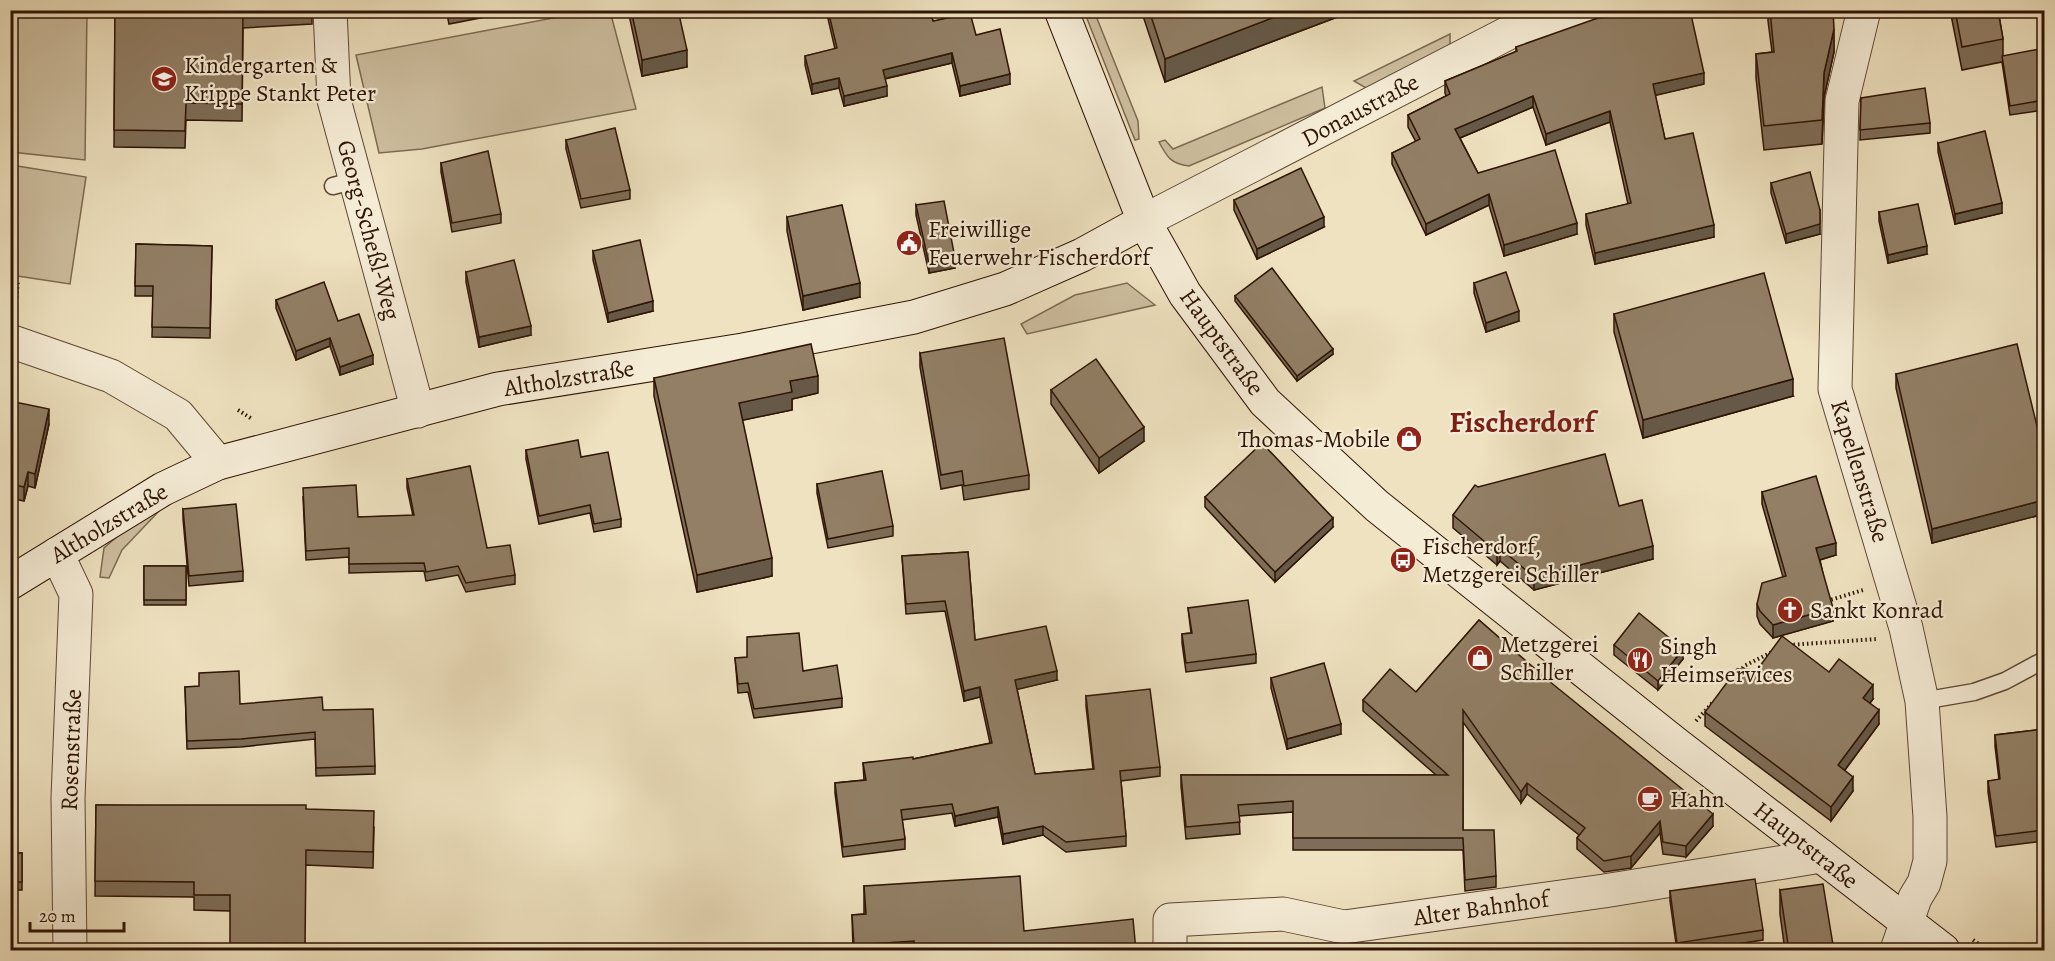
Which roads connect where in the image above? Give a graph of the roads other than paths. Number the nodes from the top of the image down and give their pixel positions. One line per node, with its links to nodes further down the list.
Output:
1 (330, 10): 8 (street, Georg-Scheßl-Weg)
2 (1061, 10): 6 (street, Hauptstraße)
3 (1580, 10): 5 (street, Donaustraße)
4 (1864, 10): 13 (street, Kapellenstraße)
5 (1509, 21): 6 (street, Donaustraße)
6 (1144, 221): 8 (street, Altholzstraße); 14 (street, Hauptstraße)
7 (10, 341): 9 (street)
8 (418, 411): 9 (street, Altholzstraße)
9 (218, 463): 10 (street, Altholzstraße)
10 (57, 554): 11 (street, Altholzstraße); 16 (street, Rosenstraße)
11 (10, 583)
12 (2044, 660): 13 (lane)
13 (1922, 701): 15 (street, Kapellenstraße)
14 (1821, 856): 15 (street, Hauptstraße); 17 (street, Alter Bahnhof)
15 (1902, 937): 18 (street, Hauptstraße)
16 (70, 951)
17 (1170, 951)
18 (1943, 951)

